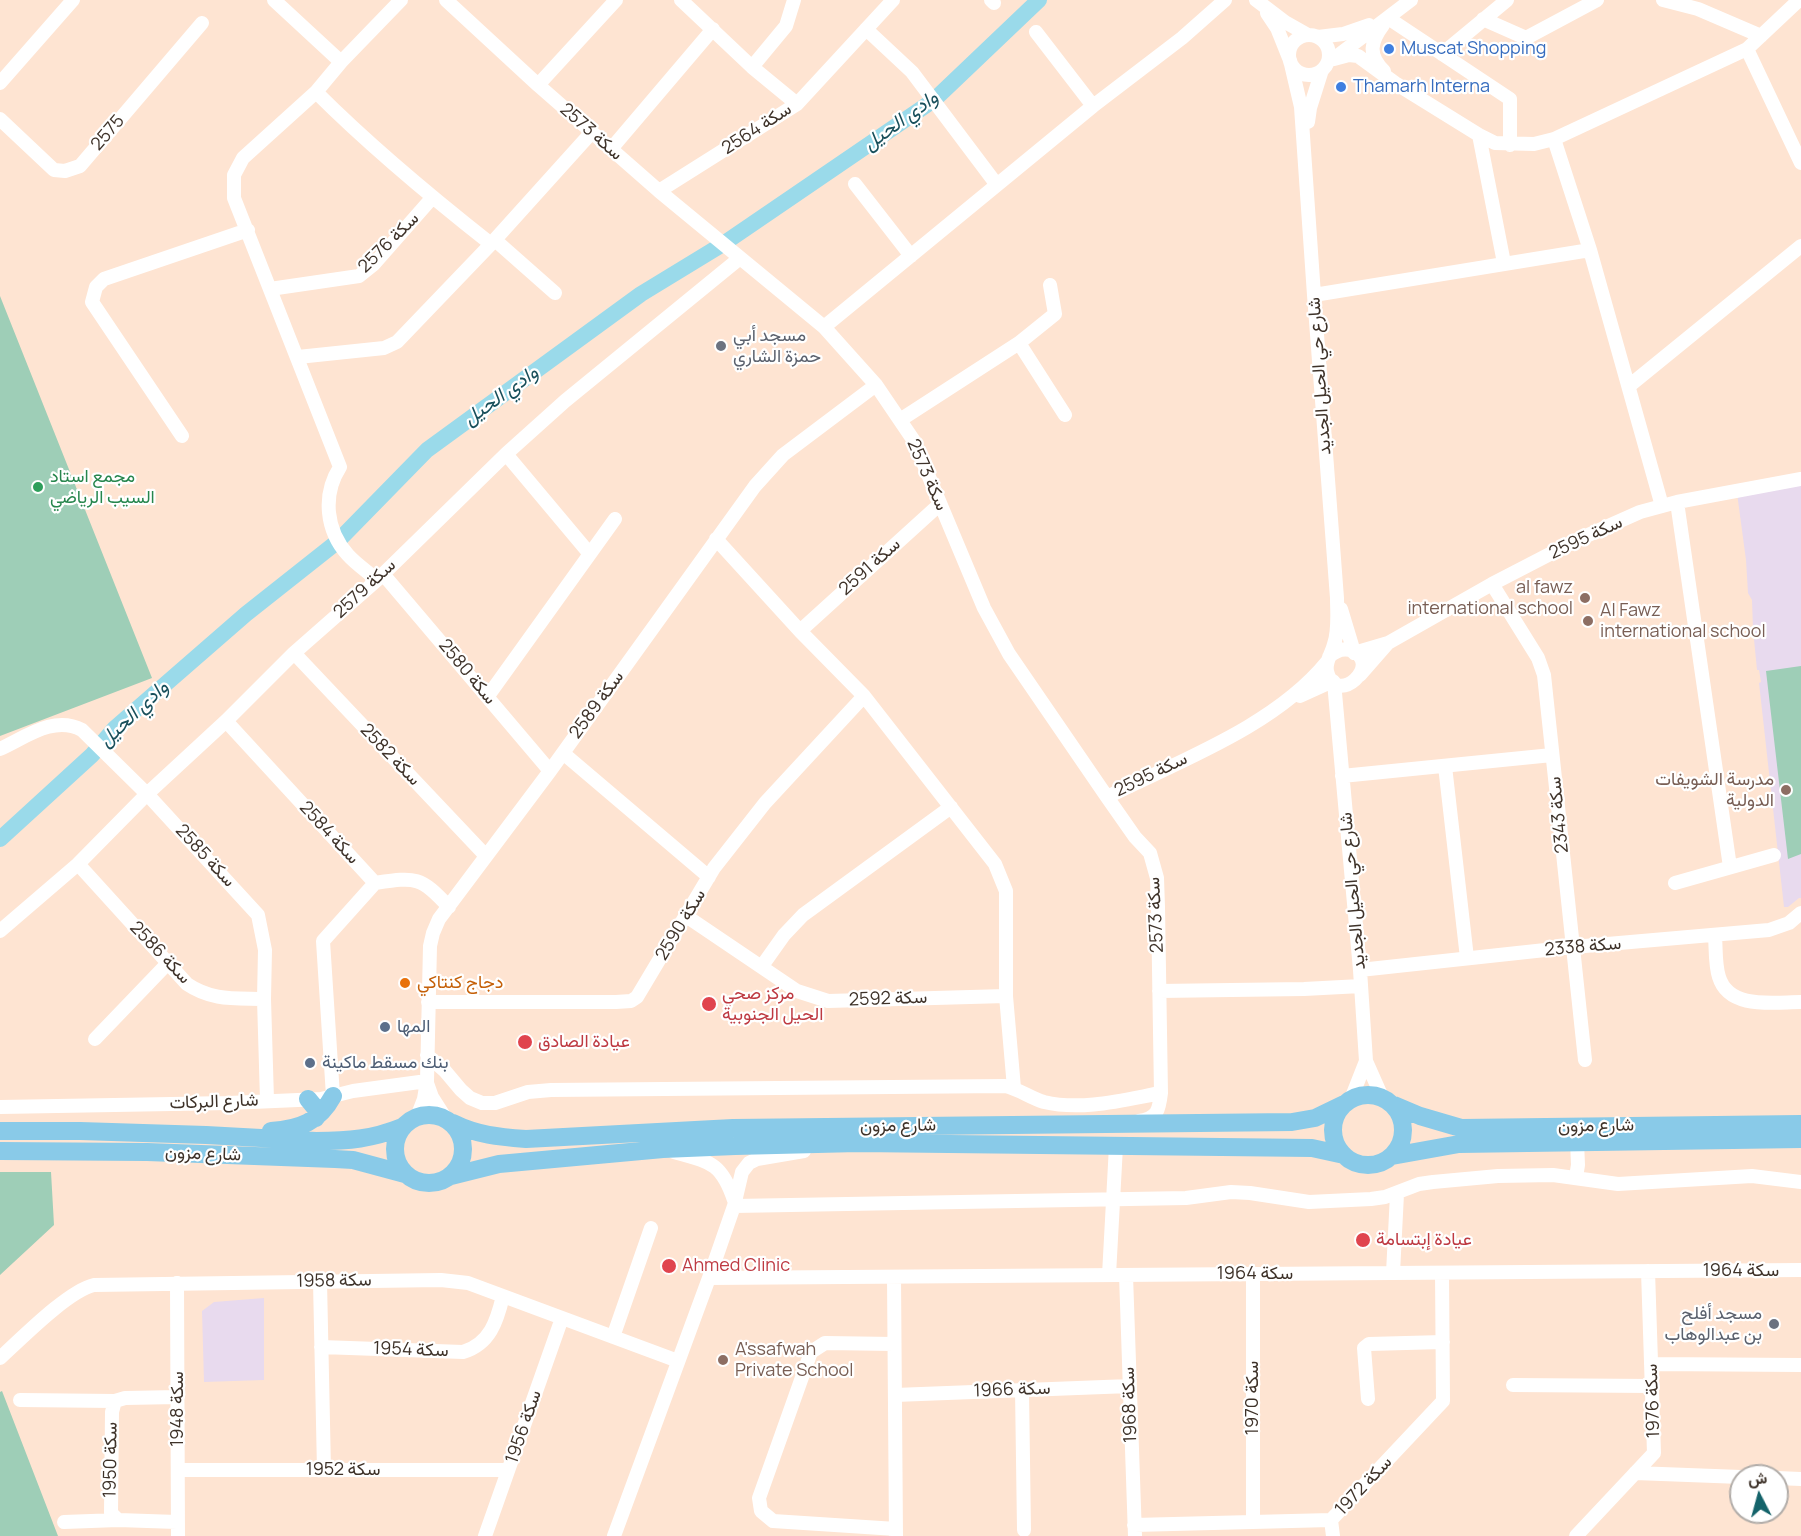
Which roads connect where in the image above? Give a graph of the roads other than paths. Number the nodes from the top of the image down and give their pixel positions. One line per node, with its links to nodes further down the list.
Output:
1 (73, 0): 32 (street)
2 (274, 0): 28 (street)
3 (401, 0): 28 (street, سكة 2580)
4 (446, 0): 33 (street, سكة 2573)
5 (615, 0): 33 (street)
6 (681, 0): 20 (street)
7 (794, 0): 30 (street)
8 (893, 0): 21 (street, سكة 2564)
9 (1225, 0): 36 (street)
10 (1411, 0): 17 (street)
11 (1507, 0): 18 (street)
12 (1597, 0): 16 (street)
13 (1663, 0): 24 (street)
14 (1258, 2): 23 (street); 27 (street)
15 (1794, 2): 24 (street)
16 (1575, 4): 18 (street)
17 (1388, 18): 23 (street); 26 (street); 29 (street); 31 (street)
18 (1483, 19): 26 (street)
19 (202, 23): 37 (street, 2575)
20 (712, 29): 30 (street); 42 (street)
21 (867, 29): 35 (street, سكة 2564); 46 (street)
22 (1036, 32): 36 (street)
23 (1313, 36): 27 (street); 29 (street)
24 (1761, 36): 25 (street)
25 (1747, 49): 40 (street); 44 (street)
26 (1442, 54): 41 (street)
27 (1290, 60): 29 (street); 43 (street)
28 (340, 62): 34 (street, سكة 2580)
29 (1326, 66): 31 (street); 43 (street)
30 (752, 67): 35 (street)
31 (1395, 82): 39 (street)
32 (0, 83)
33 (538, 85): 38 (street, سكة 2573)
34 (316, 92): 48 (street); 49 (street, سكة 2580)
35 (797, 104): 47 (street, سكة 2564)
36 (1093, 106): 46 (street)
37 (0, 118)
38 (592, 132): 42 (street, سكة 2573); 50 (street)
39 (1479, 135): 41 (street); 55 (street)
40 (1554, 139): 41 (street); 52 (street)
41 (1510, 145)
42 (611, 149): 47 (street, سكة 2573)
43 (1305, 154): 59 (street, شارع حي الحيل الجديد)
44 (1801, 163)
45 (855, 184): 53 (street)
46 (997, 185): 53 (street)
47 (659, 191): 54 (street, سكة 2573)
48 (432, 198): 50 (street); 57 (street, سكة 2576)
49 (248, 230): 57 (street, سكة 2580); 67 (street)
50 (493, 242): 58 (street); 62 (street)
51 (1801, 246): 64 (street)
52 (1590, 250): 55 (street); 64 (street)
53 (911, 256): 60 (street)
54 (740, 258): 60 (street, سكة 2573); 68 (street, سكة 2579)
55 (1504, 263): 59 (street)
56 (1050, 285): 61 (street)
57 (270, 289): 62 (street, سكة 2580)
58 (555, 293)
59 (1314, 295): 78 (street, شارع حي الحيل الجديد)
60 (824, 327): 63 (street, سكة 2573)
61 (1019, 343): 65 (street); 66 (street)
62 (298, 357): 76 (street, سكة 2580)
63 (876, 385): 66 (street, سكة 2573); 74 (street, سكة 2589)
64 (1629, 386): 72 (street)
65 (1065, 415)
66 (900, 420): 71 (street, سكة 2573)
67 (182, 436)
68 (506, 454): 75 (street); 76 (street, سكة 2579)
69 (1801, 480): 70 (street, سكة 2595)
70 (1677, 502): 72 (street, سكة 2595); 107 (street)
71 (940, 504): 79 (street, سكة 2591); 102 (street, سكة 2573)
72 (1662, 506): 77 (street, سكة 2595)
73 (615, 519): 75 (street)
74 (716, 539): 79 (street); 96 (street, سكة 2589)
75 (589, 553): 89 (street)
76 (380, 577): 84 (street, سكة 2579); 89 (street, سكة 2580)
77 (1492, 584): 81 (street, سكة 2595); 97 (street, سكة 2343)
78 (1338, 598): 80 (street, شارع حي الحيل الجديد); 85 (street, شارع حي الحيل الجديد)
79 (800, 631): 90 (street)
80 (1349, 633): 82 (street); 83 (street, شارع حي الحيل الجديد)
81 (1388, 643): 82 (street, سكة 2595); 86 (street, سكة 2595)
82 (1370, 648): 83 (street, سكة 2595)
83 (1354, 652): 85 (street); 86 (street)
84 (294, 654): 93 (street, سكة 2579); 105 (street, سكة 2582)
85 (1328, 660): 87 (street); 91 (street, سكة 2595)
86 (1357, 679): 87 (street); 94 (street, شارع حي الحيل الجديد)
87 (1333, 681): 88 (street, سكة 2595); 92 (street, شارع حي الحيل الجديد)
88 (1314, 689): 91 (street, سكة 2595); 92 (street)
89 (488, 696): 99 (street, سكة 2580)
90 (864, 696): 103 (street); 108 (street, سكة 2590)
91 (1290, 700): 102 (street, سكة 2595)
92 (1335, 704): 94 (street, شارع حي الحيل الجديد)
93 (226, 721): 101 (street, سكة 2579); 109 (street, سكة 2584)
94 (1336, 722): 100 (street, شارع حي الحيل الجديد)
95 (0, 749): 101 (street, سكة 2585)
96 (562, 753): 99 (street, سكة 2589); 108 (street)
97 (1552, 755): 98 (street); 116 (street, سكة 2343)
98 (1446, 766): 100 (street); 117 (street)
99 (550, 771): 105 (street, سكة 2589)
100 (1342, 776): 120 (street, شارع حي الحيل الجديد)
101 (147, 794): 106 (street, سكة 2579); 124 (street, سكة 2585)
102 (1107, 797): 122 (street, سكة 2573)
103 (951, 807): 119 (street); 123 (street)
104 (1774, 855): 107 (street)
105 (486, 856): 111 (street, سكة 2589)
106 (78, 864): 114 (street, سكة 2579); 118 (street, سكة 2586)
107 (1730, 867): 110 (street)
108 (709, 877): 113 (street, سكة 2590)
109 (375, 883): 111 (street); 134 (street)
110 (1675, 883)
111 (449, 907): 125 (street, سكة 2589)
112 (1801, 913): 115 (street, سكة 2338)
113 (686, 916): 119 (street, سكة 2592); 125 (street, سكة 2590)
114 (0, 931)
115 (1715, 936): 116 (street, سكة 2338); 126 (street)
116 (1573, 947): 117 (street, سكة 2338); 129 (street, سكة 2343)
117 (1467, 958): 120 (street, سكة 2338)
118 (168, 964): 124 (street, سكة 2586); 127 (street)
119 (762, 966): 123 (street, سكة 2592)
120 (1360, 970): 121 (street, شارع حي الحيل الجديد)
121 (1361, 986): 122 (street); 130 (street, شارع حي الحيل الجديد)
122 (1159, 991): 133 (street, سكة 2573)
123 (1006, 996): 132 (street)
124 (264, 999): 136 (street, سكة 2585)
125 (429, 1002): 128 (street, سكة 2589)
126 (1801, 1002)
127 (95, 1039)
128 (427, 1055): 131 (street, سكة 2589); 132 (street)
129 (1585, 1060)
130 (1366, 1061): 137 (street, شارع حي الحيل الجديد); 138 (street, شارع حي الحيل الجديد)
131 (427, 1081): 134 (street, شارع البركات); 141 (street, سكة 2589); 142 (street, سكة 2589)
132 (1014, 1088): 133 (street)
133 (1161, 1093): 143 (street); 144 (street)
134 (333, 1096): 135 (street, شارع البركات); 140 (main road)
135 (308, 1099): 136 (street, شارع البركات); 140 (main road)
136 (267, 1100): 139 (street, شارع البركات)
137 (1388, 1101): 138 (main road); 145 (main road, شارع مزون); 155 (main road)
138 (1347, 1102): 144 (main road, شارع مزون); 154 (main road)
139 (0, 1107)
140 (316, 1118): 147 (main road)
141 (449, 1121): 142 (main road); 143 (main road, شارع مزون); 157 (main road)
142 (410, 1122): 147 (main road, شارع مزون); 156 (main road)
143 (1118, 1124): 144 (main road, شارع مزون)
144 (1195, 1124)
145 (1801, 1124)
146 (0, 1131): 147 (main road, شارع مزون)
147 (206, 1135)
148 (1801, 1139): 149 (main road, شارع مزون)
149 (1576, 1141): 155 (main road, شارع مزون); 158 (street)
150 (858, 1143): 151 (main road, شارع مزون); 152 (main road, شارع مزون); 162 (street)
151 (1116, 1146): 154 (main road, شارع مزون); 161 (street)
152 (663, 1149): 157 (main road, شارع مزون); 162 (street)
153 (0, 1151): 156 (main road, شارع مزون)
154 (1344, 1155): 155 (main road)
155 (1392, 1156)
156 (405, 1174): 157 (main road)
157 (451, 1176)
158 (1576, 1177): 159 (street); 160 (street)
159 (1801, 1182)
160 (1397, 1194): 161 (street); 166 (street)
161 (1113, 1199): 162 (street); 169 (street)
162 (734, 1204): 172 (street)
163 (651, 1228): 177 (street)
164 (1801, 1270): 165 (street, سكة 1964)
165 (1648, 1271): 167 (street, سكة 1964); 183 (street, سكة 1976)
166 (1393, 1273): 167 (street, سكة 1964); 168 (street, سكة 1964)
167 (1442, 1273): 178 (street, سكة 1972)
168 (1253, 1274): 170 (street, سكة 1964); 201 (street, سكة 1970)
169 (1109, 1275): 170 (street, سكة 1964); 171 (street, سكة 1964)
170 (1126, 1275): 186 (street, سكة 1968)
171 (894, 1276): 172 (street, سكة 1964); 179 (street)
172 (709, 1278): 182 (street)
173 (320, 1281): 174 (street, سكة 1958); 175 (street, سكة 1958); 180 (street)
174 (177, 1283): 181 (street, سكة 1958); 190 (street, سكة 1948)
175 (503, 1296): 176 (street, سكة 1958); 180 (street, سكة 1954)
176 (562, 1318): 177 (street, سكة 1958); 196 (street, سكة 1956)
177 (613, 1337): 182 (street, سكة 1958)
178 (1443, 1342): 191 (street); 200 (street, سكة 1972)
179 (894, 1344): 189 (street); 206 (street)
180 (321, 1347): 195 (street)
181 (0, 1358)
182 (678, 1361): 208 (street)
183 (1651, 1364): 184 (street); 187 (street, سكة 1976)
184 (1801, 1365)
185 (1513, 1385): 187 (street)
186 (1130, 1386): 188 (street, سكة 1966); 205 (street, سكة 1968)
187 (1652, 1386): 197 (street, سكة 1976)
188 (1022, 1390): 189 (street, سكة 1966); 204 (street)
189 (895, 1395): 206 (street)
190 (178, 1397): 193 (street, سكة 1950); 194 (street, سكة 1948)
191 (1368, 1399)
192 (20, 1400): 193 (street)
193 (115, 1401): 199 (street, سكة 1950)
194 (178, 1470): 195 (street, سكة 1952); 203 (street, سكة 1948)
195 (324, 1470): 196 (street, سكة 1952)
196 (508, 1470): 207 (street, سكة 1956)
197 (1635, 1473): 198 (street); 210 (street, سكة 1976)
198 (1729, 1477)
199 (118, 1520): 202 (street); 203 (street, سكة 1950)
200 (1332, 1520): 201 (street, سكة 1972); 209 (street)
201 (1254, 1521): 205 (street, سكة 1972)
202 (64, 1522)
203 (178, 1529)
204 (1024, 1530)
205 (1134, 1531)
206 (896, 1533)
207 (485, 1536)
208 (614, 1536)
209 (1333, 1536)
210 (1576, 1536)

